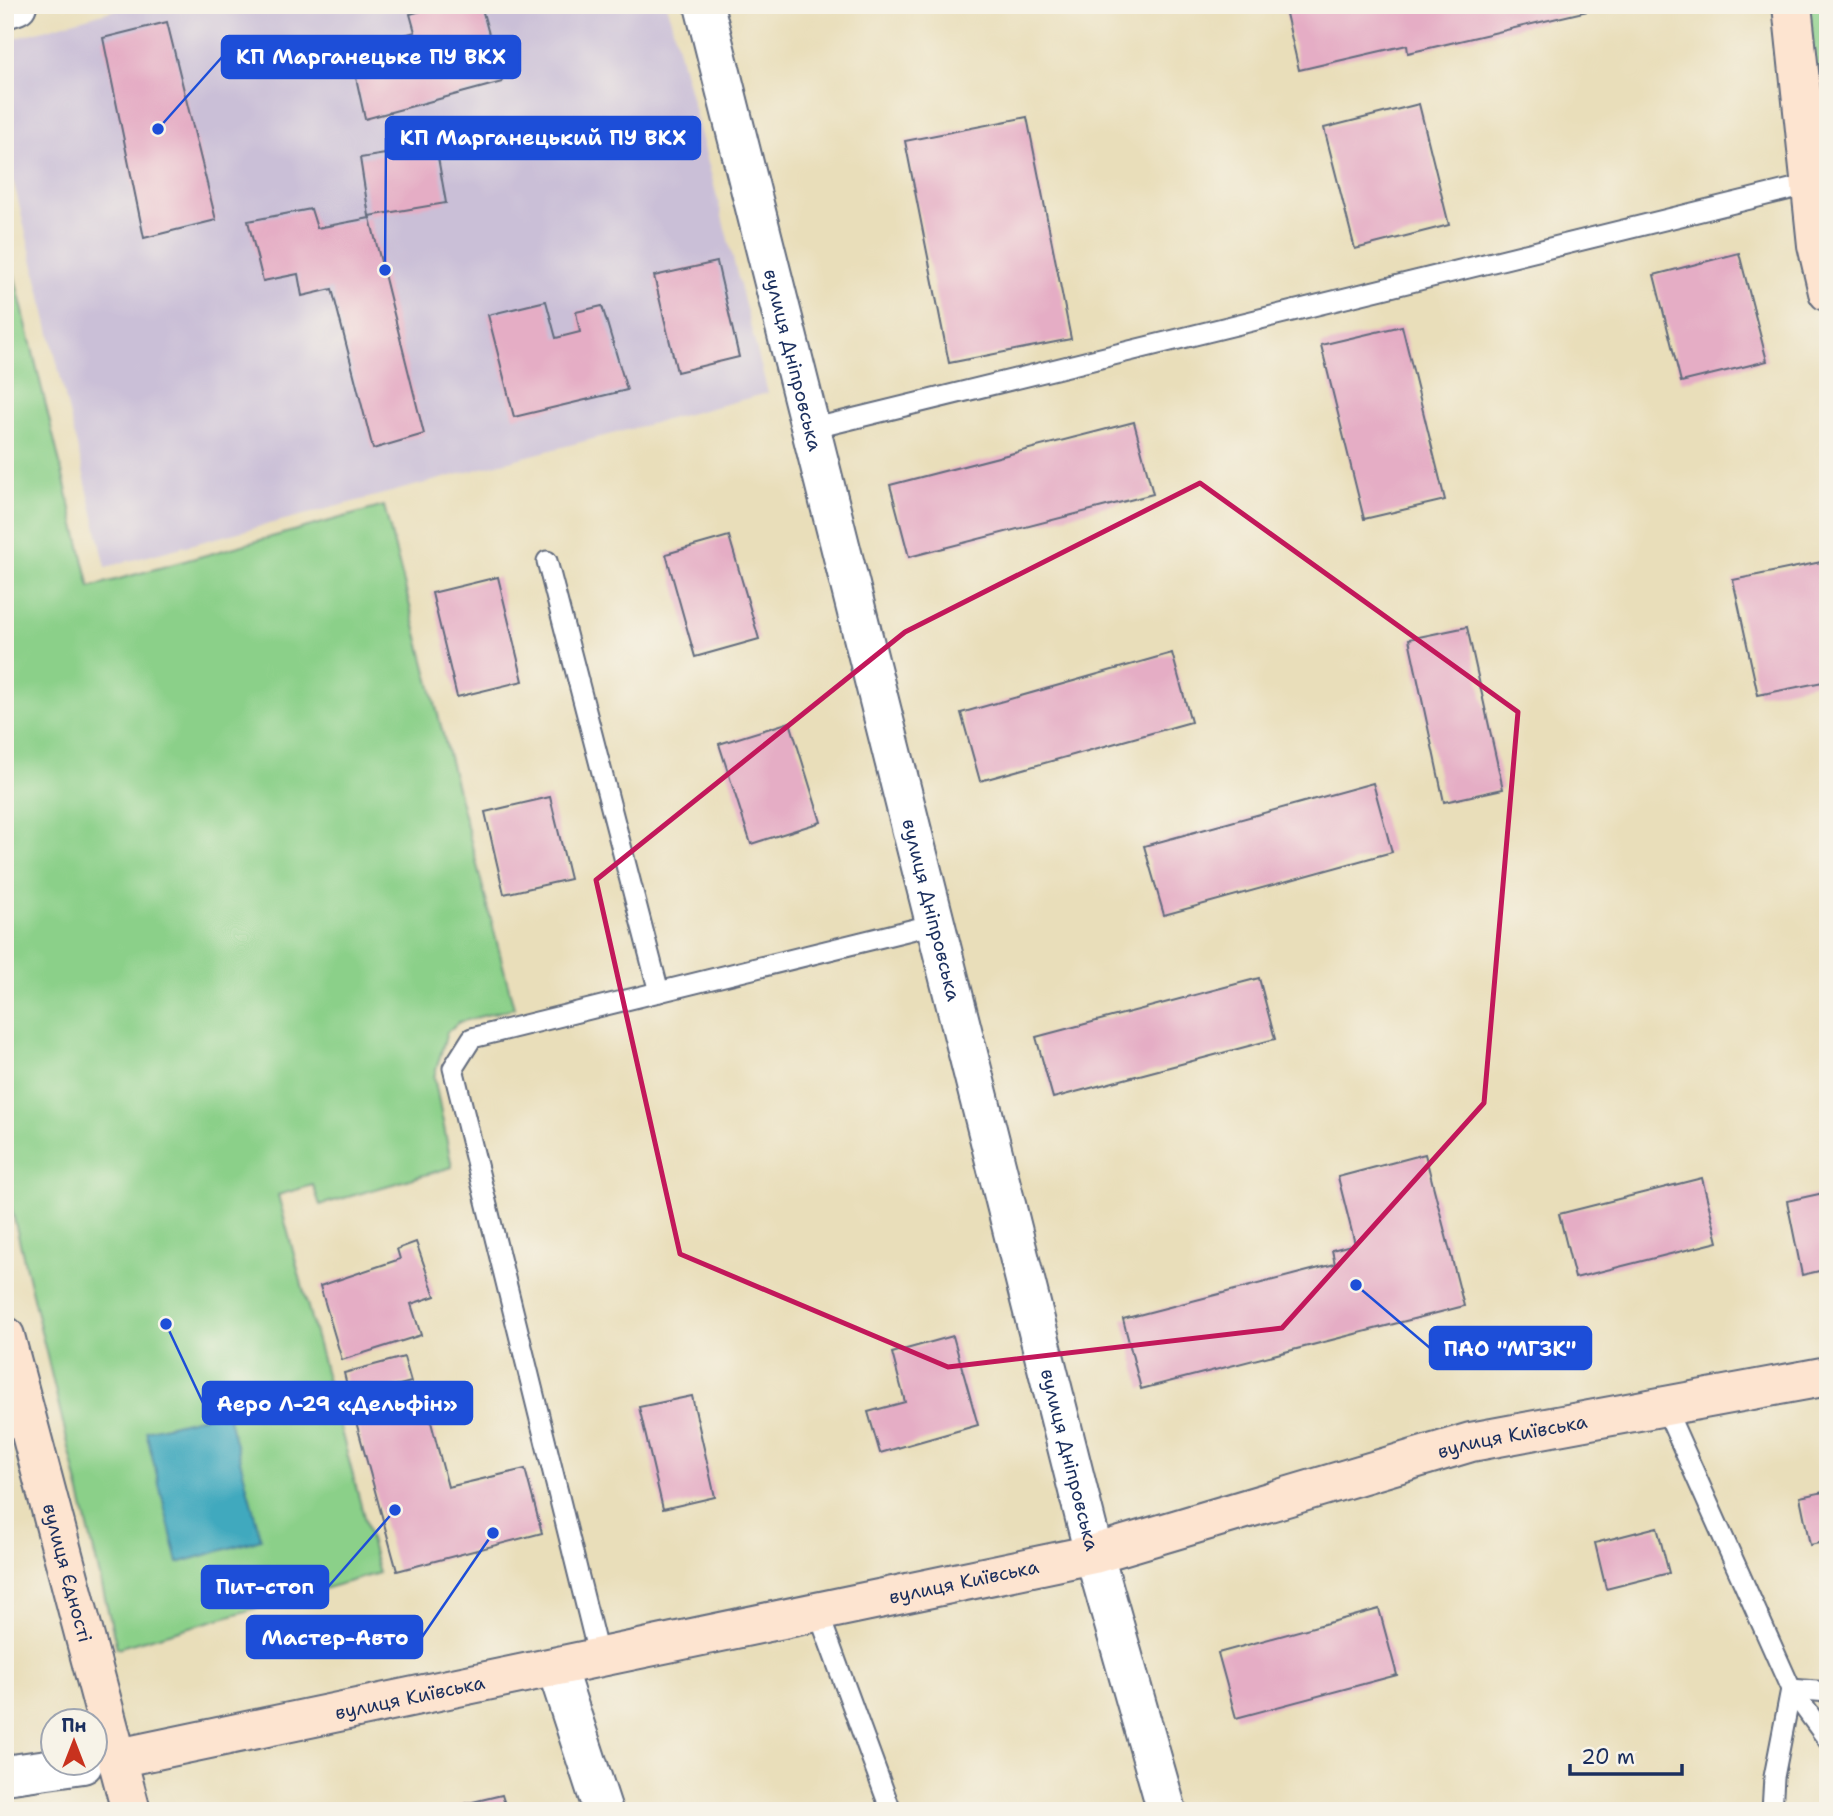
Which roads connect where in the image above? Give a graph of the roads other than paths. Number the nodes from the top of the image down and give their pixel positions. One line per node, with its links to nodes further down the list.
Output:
1 (17, 5): 4 (street)
2 (704, 5): 7 (street, вулиця Дніпровська)
3 (1792, 5): 5 (main road)
4 (5, 9)
5 (1811, 184): 6 (main road); 7 (lane)
6 (1828, 292)
7 (811, 429): 9 (street, вулиця Дніпровська)
8 (547, 561): 10 (lane)
9 (935, 924): 10 (lane); 14 (street, вулиця Дніпровська)
10 (659, 992): 16 (lane)
11 (5, 1336): 20 (main road, вулиця Єдності)
12 (1828, 1376): 13 (main road, вулиця Київська)
13 (1664, 1405): 14 (main road, вулиця Київська); 18 (lane)
14 (1094, 1554): 15 (main road, вулиця Київська); 29 (street, вулиця Дніпровська)
15 (818, 1612): 16 (main road, вулиця Київська); 28 (lane)
16 (599, 1658): 17 (main road, вулиця Київська)
17 (556, 1667): 22 (main road, вулиця Київська); 27 (street)
18 (1791, 1689): 19 (lane); 21 (lane); 30 (lane)
19 (1828, 1692)
20 (86, 1708)
21 (1828, 1740)
22 (108, 1759)
23 (38, 1770): 24 (street, вулиця Київська)
24 (5, 1775)
25 (108, 1776): 26 (main road, вулиця Єдності)
26 (131, 1811)
27 (603, 1811)
28 (891, 1811)
29 (1167, 1811)
30 (1772, 1811)

